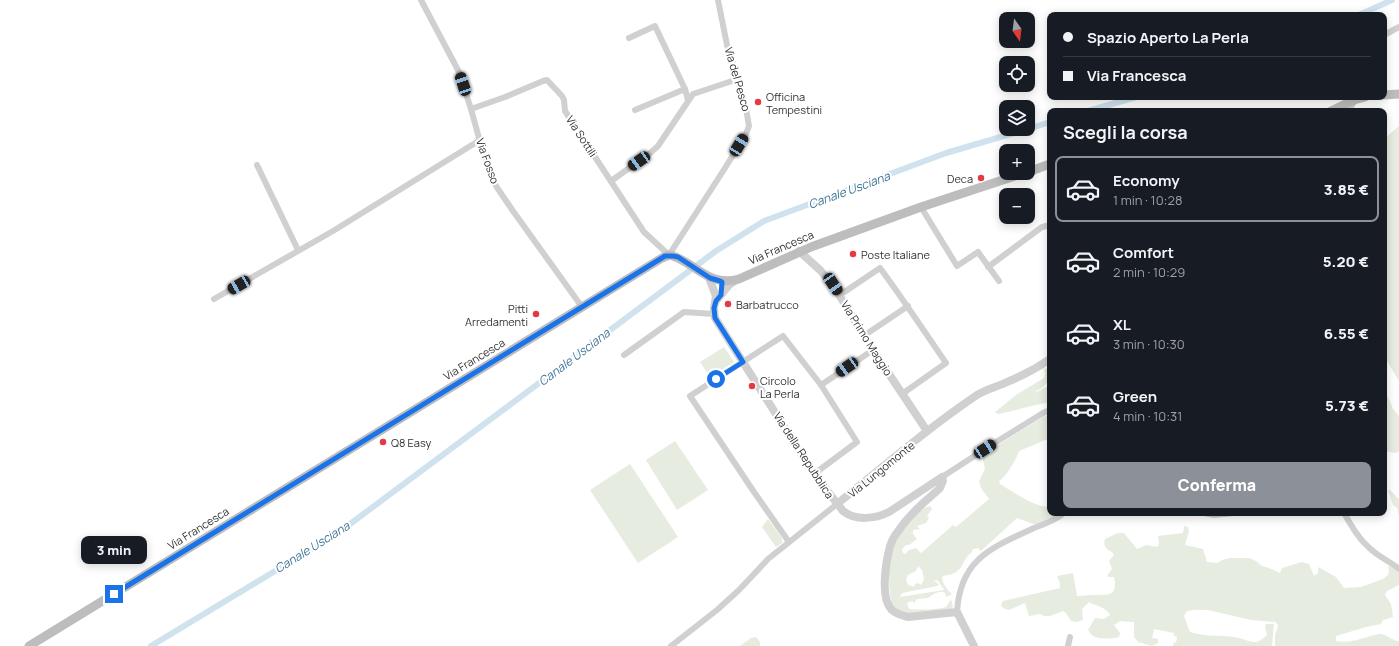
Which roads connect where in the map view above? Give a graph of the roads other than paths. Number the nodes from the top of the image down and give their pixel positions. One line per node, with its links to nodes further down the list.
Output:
1 (421, 0): 14 (street, Via Fosso)
2 (718, 0): 6 (street, Via del Pesco)
3 (1399, 27): 4 (street)
4 (1387, 33)
5 (629, 38): 7 (street)
6 (738, 79): 10 (street); 26 (street, Via del Pesco)
7 (684, 89): 10 (street); 15 (street)
8 (1399, 94): 9 (main road)
9 (1387, 95)
10 (688, 100): 21 (street)
11 (1354, 100): 12 (main road); 13 (street)
12 (1337, 108)
13 (1349, 108)
14 (471, 109): 16 (street, Via Fosso); 21 (street, Via Sottili)
15 (635, 110)
16 (480, 140): 24 (street); 36 (street, Via Fosso)
17 (257, 165): 24 (street)
18 (1047, 165): 19 (main road)
19 (1035, 169)
20 (1003, 180): 22 (main road, Via Francesca)
21 (611, 181): 26 (street, Via Sottili)
22 (921, 207): 25 (main road, Via Francesca); 27 (street)
23 (1047, 227): 27 (street)
24 (298, 250): 34 (street)
25 (799, 252): 29 (main road, Via Francesca); 32 (street, Via Primo Maggio)
26 (673, 256): 28 (main road, Via Francesca); 36 (main road, Via Francesca)
27 (988, 266): 31 (street)
28 (710, 278): 30 (main road, Via Francesca); 33 (street)
29 (739, 278): 30 (main road, Via Francesca); 33 (street)
30 (720, 281): 33 (street)
31 (999, 282)
32 (840, 295): 35 (street); 38 (street, Via Primo Maggio)
33 (718, 297): 37 (street)
34 (214, 299)
35 (908, 306): 38 (street); 44 (street)
36 (582, 307): 56 (main road, Via Francesca)
37 (714, 314): 40 (street); 42 (street, Via della Repubblica)
38 (865, 335): 39 (street, Via Primo Maggio)
39 (873, 350): 43 (street); 44 (street, Via Primo Maggio)
40 (624, 355)
41 (1047, 361): 46 (street, Via Lungomonte)
42 (743, 362): 43 (street); 47 (street, Via della Repubblica); 52 (street)
43 (820, 385): 47 (street)
44 (902, 394): 46 (street, Via Primo Maggio)
45 (1047, 411): 48 (street, Via della Repubblica)
46 (929, 430): 49 (street, Via Lungomonte)
47 (814, 474): 49 (street, Via della Repubblica)
48 (942, 478): 49 (street, Via della Repubblica); 54 (street)
49 (837, 504): 52 (street, Via Lungomonte)
50 (1059, 516): 54 (street)
51 (1346, 516): 53 (street)
52 (789, 542): 57 (street, Via Lungomonte)
53 (1399, 569)
54 (956, 612): 58 (street)
55 (1070, 637): 59 (street)
56 (29, 646)
57 (671, 646)
58 (974, 646)
59 (1068, 646)

